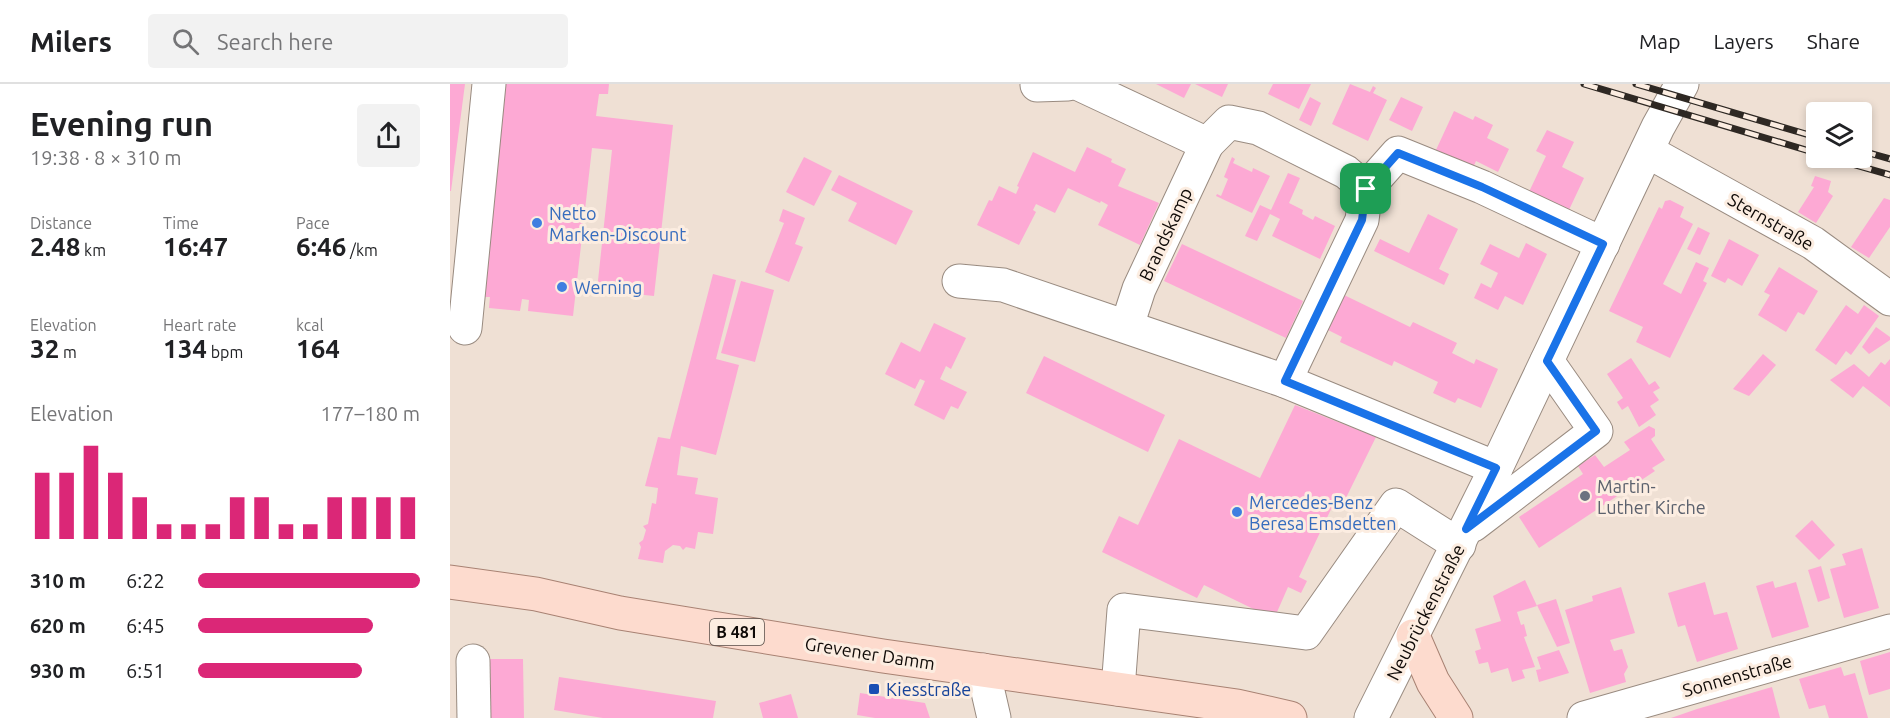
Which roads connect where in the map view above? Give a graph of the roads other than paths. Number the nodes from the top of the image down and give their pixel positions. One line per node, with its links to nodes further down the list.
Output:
1 (489, 84): 11 (street)
2 (1078, 84): 4 (street)
3 (1682, 84): 5 (street, Neubrückenstraße)
4 (1207, 144): 6 (street, Brandskamp); 10 (street, Brandskamp)
5 (1647, 151): 7 (street, Neubrückenstraße); 9 (street, Sternstraße)
6 (1366, 189): 7 (street); 13 (street)
7 (1603, 244): 12 (street, Neubrückenstraße)
8 (959, 280): 10 (street)
9 (1890, 299)
10 (1127, 326): 13 (street)
11 (465, 328)
12 (1547, 361): 14 (street, Neubrückenstraße); 15 (street)
13 (1285, 381): 14 (street)
14 (1496, 468): 15 (street, Neubrückenstraße)
15 (1462, 537): 18 (street, Neubrückenstraße); 21 (street)
16 (450, 582): 20 (main road, Grevener Damm / B 481)
17 (1890, 631): 27 (street, Sonnenstraße)
18 (1413, 636): 25 (street, Neubrückenstraße); 26 (main road)
19 (473, 661): 22 (street)
20 (983, 670): 21 (main road, Grevener Damm / B 481); 23 (street)
21 (1118, 689): 24 (main road, Grevener Damm / B 481)
22 (474, 718)
23 (994, 718)
24 (1290, 718)
25 (1371, 718)
26 (1456, 718)
27 (1584, 718)

